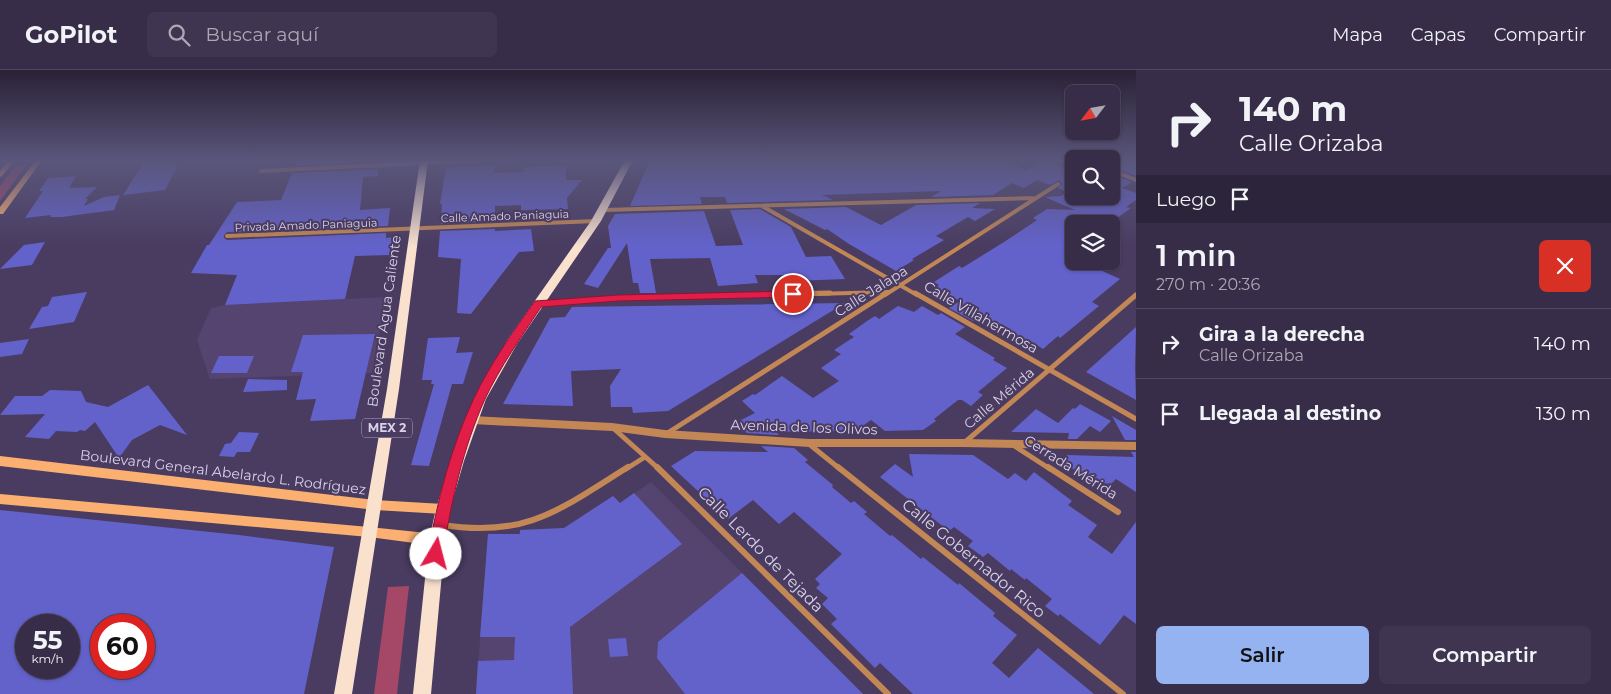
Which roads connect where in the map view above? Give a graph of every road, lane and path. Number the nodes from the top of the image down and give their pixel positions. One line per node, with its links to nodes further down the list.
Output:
1 (17, 189): 8 (main road)
2 (420, 189): 10 (main road, Boulevard Agua Caliente / MEX 2)
3 (614, 189): 7 (main road)
4 (1050, 189): 5 (street, Calle Jalapa)
5 (1037, 198): 6 (street); 12 (street, Calle Jalapa)
6 (761, 205): 7 (street); 12 (street, Calle Villahermosa)
7 (603, 210): 9 (main road)
8 (0, 212)
9 (596, 221): 10 (street, Calle Amado Paniaguia); 15 (main road)
10 (415, 229): 11 (street, Privada Amado Paniaguia); 28 (main road, Boulevard Agua Caliente / MEX 2)
11 (227, 236)
12 (902, 285): 13 (street, Calle Jalapa); 16 (street, Calle Villahermosa)
13 (890, 292): 15 (street); 20 (street, Calle Jalapa)
14 (1136, 296): 16 (street, Calle Mérida)
15 (538, 304): 17 (main road)
16 (1050, 370): 18 (street, Calle Villahermosa); 21 (street, Calle Mérida)
17 (472, 420): 19 (street, Avenida de los Olivos); 29 (main road)
18 (1136, 420)
19 (612, 427): 20 (street, Avenida de los Olivos); 25 (street, Calle Lerdo de Tejada)
20 (665, 434): 22 (street, Avenida de los Olivos)
21 (963, 443): 22 (street, Avenida de los Olivos); 23 (street, Avenida de los Olivos)
22 (808, 444): 36 (street, Calle Gobernador Rico)
23 (1010, 444): 24 (street, Avenida de los Olivos); 30 (street, Cerrada Mérida)
24 (1136, 446)
25 (645, 457): 32 (street); 35 (street, Calle Lerdo de Tejada)
26 (0, 460): 28 (main road, Boulevard General Abelardo L. Rodríguez)
27 (0, 499): 31 (main road)
28 (375, 505): 29 (main road, Boulevard General Abelardo L. Rodríguez); 31 (main road, Boulevard Agua Caliente / MEX 2)
29 (443, 509): 32 (main road)
30 (1118, 512)
31 (369, 532): 32 (main road); 33 (main road, Boulevard Agua Caliente / MEX 2)
32 (439, 532): 34 (main road)
33 (343, 694)
34 (422, 694)
35 (888, 694)
36 (1123, 694)

